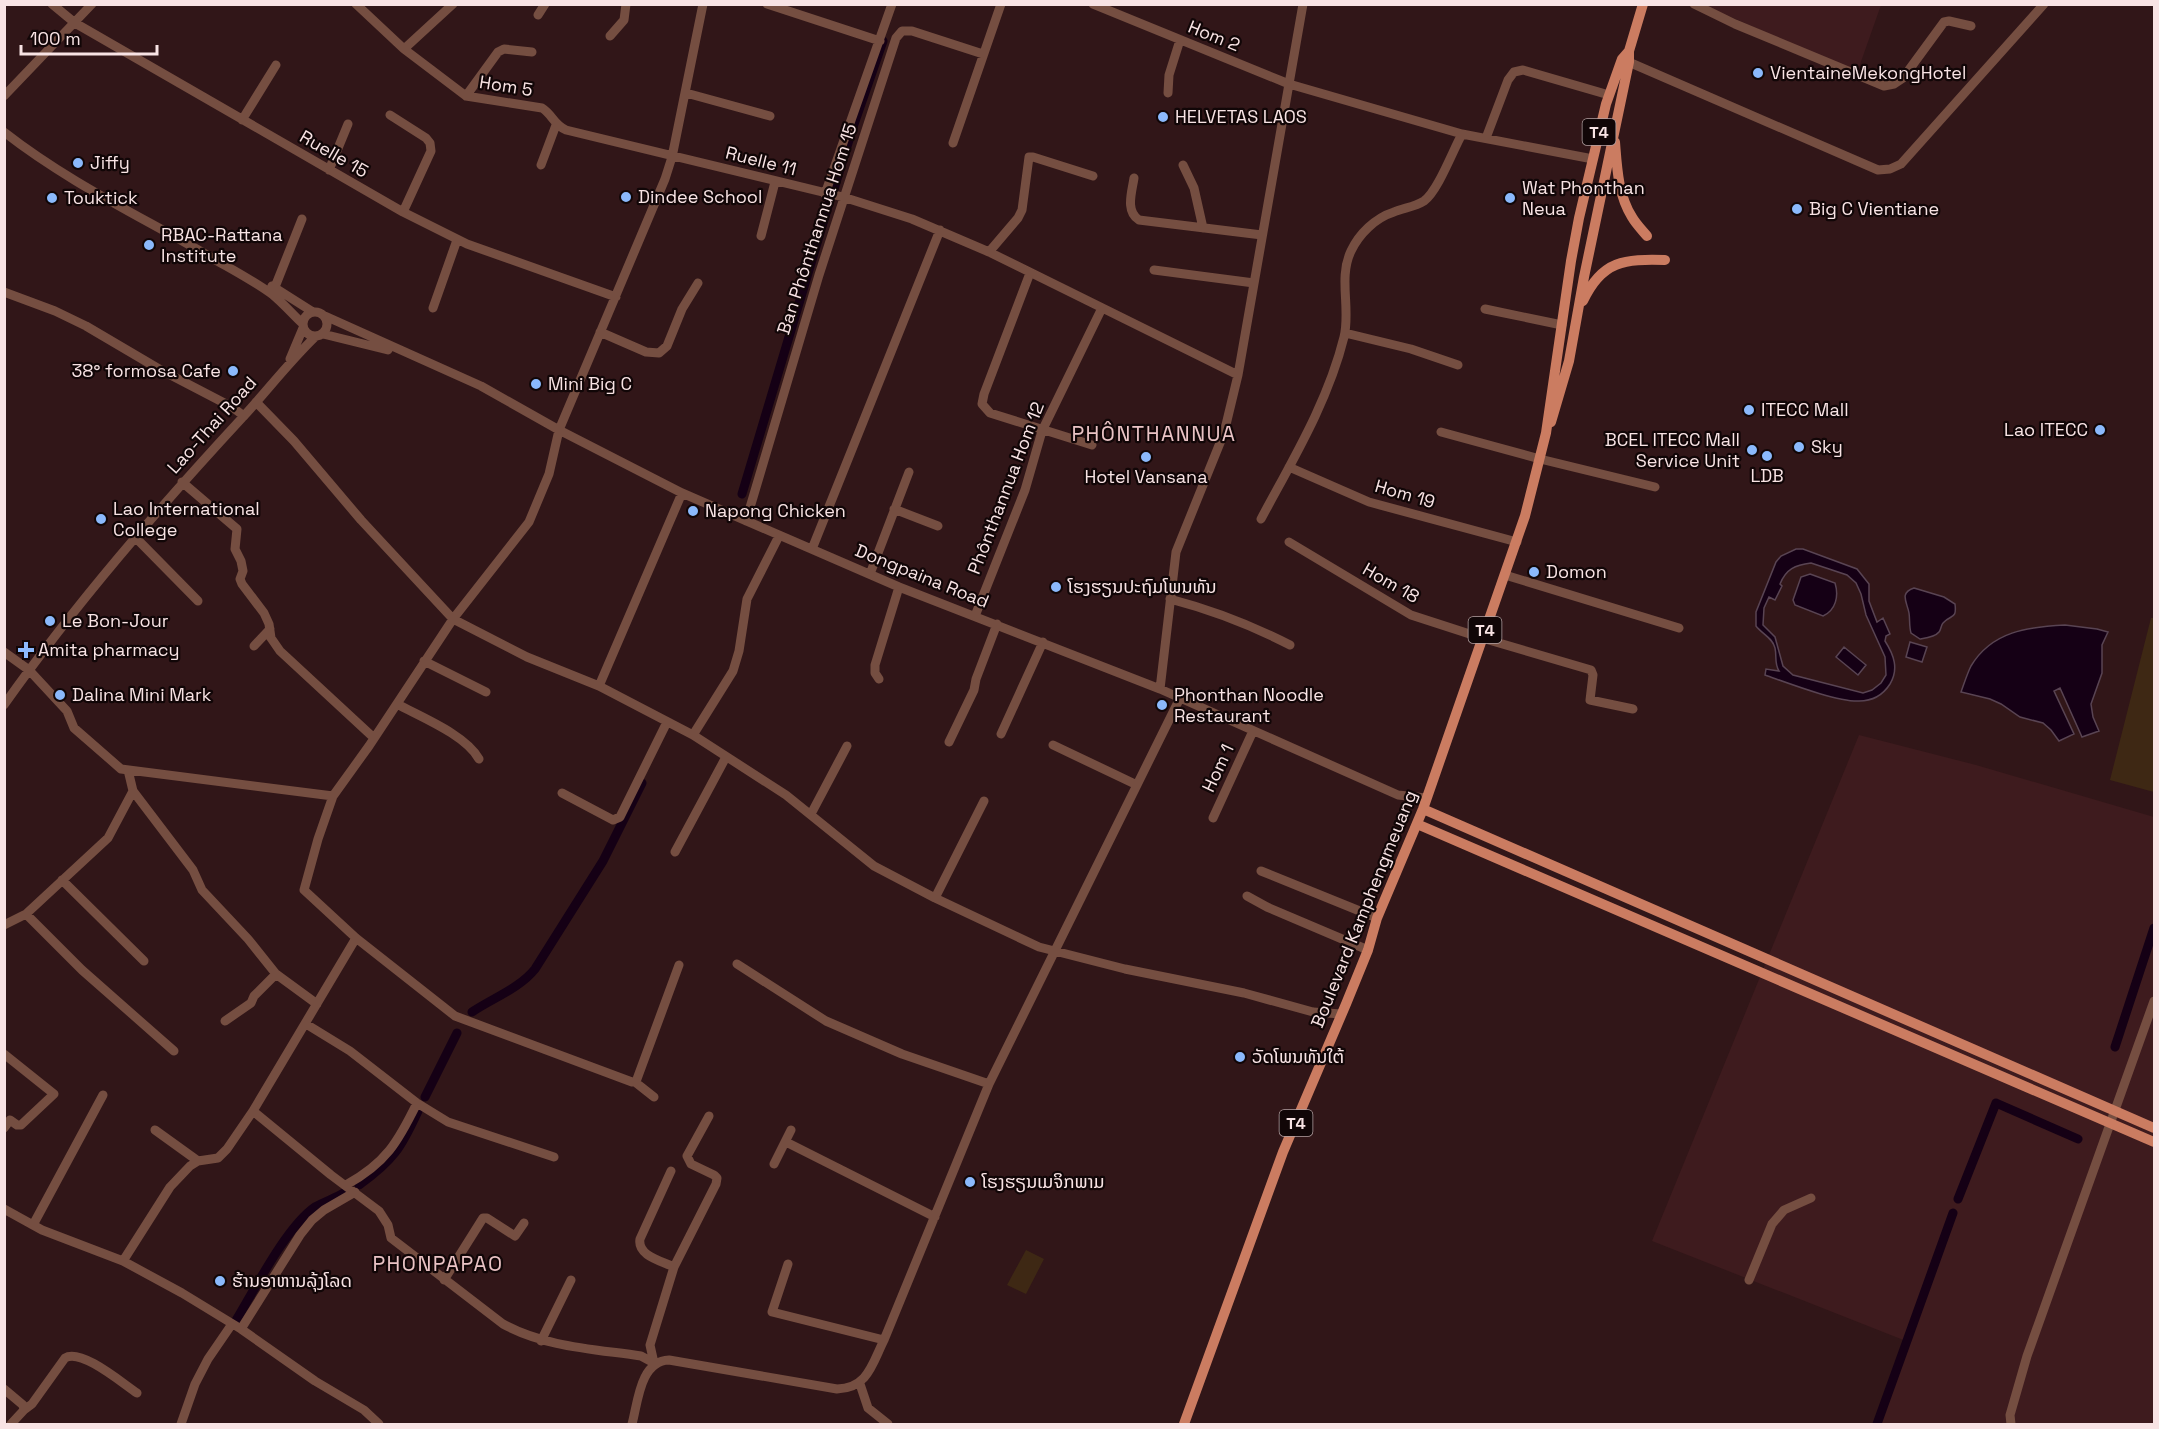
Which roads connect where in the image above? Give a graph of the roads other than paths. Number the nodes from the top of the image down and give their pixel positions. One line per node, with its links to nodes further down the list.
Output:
1 (52, 4): 17 (street, Ruelle 15)
2 (92, 4): 17 (street)
3 (356, 4): 22 (street, Hom 5)
4 (453, 4): 22 (street)
5 (545, 4): 16 (street)
6 (626, 4): 19 (street)
7 (703, 4): 28 (street)
8 (766, 4): 21 (street)
9 (892, 4): 21 (street)
10 (1001, 4): 24 (street)
11 (1093, 4): 20 (street, Hom 2)
12 (1303, 4): 27 (street)
13 (1643, 4): 25 (main road, Boulevard Kamphengmeuang / T4)
14 (1694, 4): 18 (street)
15 (2044, 4): 25 (street)
16 (538, 15)
17 (75, 23): 31 (street); 35 (street, Ruelle 15)
18 (1971, 26)
19 (610, 36)
20 (1180, 40): 27 (street, Hom 2); 29 (street)
21 (880, 41): 51 (street)
22 (404, 49): 32 (street, Hom 5)
23 (532, 52): 32 (street)
24 (983, 54): 42 (street); 52 (street, Ban Phônthannua Hom 15)
25 (1626, 57): 30 (main road, Boulevard Kamphengmeuang / T4); 38 (main road, Boulevard Kamphengmeuang / T4)
26 (276, 65): 35 (street)
27 (1289, 84): 40 (street, Hom 2); 59 (street)
28 (686, 93): 34 (street); 43 (street)
29 (1168, 93)
30 (1609, 95): 41 (street); 44 (main road, Boulevard Kamphengmeuang / T4)
31 (4, 96)
32 (466, 96): 37 (street, Hom 5)
33 (390, 115): 53 (street)
34 (770, 116)
35 (242, 120): 47 (street, Ruelle 15)
36 (348, 124): 47 (street)
37 (555, 125): 43 (street, Hom 5); 45 (street)
38 (1614, 128): 56 (main road, Boulevard Kamphengmeuang / T4); 61 (main road)
39 (4, 132): 69 (street)
40 (1462, 134): 41 (street, Hom 2); 84 (street)
41 (1486, 138): 44 (street, Hom 2)
42 (953, 143)
43 (672, 157): 50 (street, Ruelle 11); 74 (street)
44 (1593, 159): 54 (main road, Boulevard Kamphengmeuang / T4)
45 (541, 165)
46 (1183, 165): 57 (street)
47 (329, 170): 53 (street, Ruelle 15)
48 (1093, 176): 65 (street)
49 (1134, 178): 57 (street)
50 (775, 182): 51 (street, Ruelle 11); 60 (street)
51 (825, 194): 52 (street, Ruelle 11)
52 (843, 197): 58 (street, Ruelle 11); 105 (street, Ban Phônthannua Hom 15)
53 (403, 212): 63 (street, Ruelle 15)
54 (1579, 218): 56 (street); 62 (main road, Boulevard Kamphengmeuang / T4)
55 (302, 219): 72 (street)
56 (1595, 222): 64 (main road, Boulevard Kamphengmeuang / T4)
57 (1203, 228): 59 (street)
58 (940, 230): 65 (street, Ruelle 11); 111 (street)
59 (1262, 235): 71 (street)
60 (761, 236)
61 (1647, 236)
62 (1575, 238): 64 (street); 81 (main road, Boulevard Kamphengmeuang / T4)
63 (457, 240): 74 (street, Ruelle 15); 75 (street)
64 (1591, 241): 79 (main road, Boulevard Kamphengmeuang / T4)
65 (989, 252): 68 (street, Ruelle 11)
66 (1665, 260): 79 (main road)
67 (1154, 270): 71 (street)
68 (1030, 273): 76 (street, Ruelle 11); 93 (street)
69 (252, 281): 72 (street); 82 (street)
70 (698, 283): 83 (street)
71 (1254, 283): 89 (street)
72 (275, 287): 78 (street)
73 (4, 292): 91 (street)
74 (616, 297): 83 (street)
75 (433, 308)
76 (1102, 308): 89 (street, Ruelle 11); 93 (street, Phônthannua Hom 12)
77 (1485, 309): 81 (street)
78 (313, 312): 80 (street); 82 (street)
79 (1577, 315): 95 (main road, Boulevard Kamphengmeuang / T4)
80 (325, 316): 85 (street); 86 (street, Dongpaina Road)
81 (1562, 325): 95 (main road, Boulevard Kamphengmeuang / T4)
82 (303, 326): 85 (street); 87 (street, Lao-Thai Road)
83 (600, 332): 92 (street)
84 (1345, 333): 88 (street); 98 (street)
85 (319, 336): 86 (street, Dongpaina Road); 87 (street, Lao-Thai Road)
86 (416, 358): 92 (street, Dongpaina Road)
87 (287, 364): 90 (street, Lao-Thai Road)
88 (1458, 365)
89 (1238, 375): 115 (street)
90 (256, 402): 91 (street, Lao-Thai Road); 118 (street)
91 (244, 416): 100 (street, Lao-Thai Road)
92 (559, 430): 102 (street, Dongpaina Road); 118 (street)
93 (1042, 431): 96 (street); 117 (street, Phônthannua Hom 12)
94 (1442, 432): 97 (street)
95 (1546, 433): 97 (main road, Boulevard Kamphengmeuang / T4)
96 (1092, 445)
97 (1540, 459): 101 (street); 110 (main road, Boulevard Kamphengmeuang / T4)
98 (1289, 467): 104 (street); 110 (street, Hom 19)
99 (909, 471): 103 (street)
100 (182, 482): 108 (street, Lao-Thai Road); 121 (street)
101 (1655, 488)
102 (682, 493): 105 (street, Dongpaina Road); 130 (street)
103 (894, 509): 106 (street); 112 (street)
104 (1261, 519)
105 (746, 521): 107 (street, Dongpaina Road)
106 (938, 526)
107 (779, 536): 111 (street, Dongpaina Road); 140 (street)
108 (135, 537): 116 (street); 128 (street, Lao-Thai Road)
109 (1289, 542): 122 (street, Hom 18)
110 (1516, 542): 113 (main road, Boulevard Kamphengmeuang / T4)
111 (812, 549): 112 (street, Dongpaina Road)
112 (870, 574): 114 (street, Dongpaina Road)
113 (1506, 575): 120 (street); 122 (main road, Boulevard Kamphengmeuang / T4)
114 (899, 587): 117 (street, Dongpaina Road); 129 (street)
115 (1170, 599): 124 (street); 131 (street)
116 (198, 601)
117 (975, 616): 119 (street, Dongpaina Road)
118 (453, 619): 127 (street); 130 (street)
119 (997, 624): 123 (street, Dongpaina Road); 142 (street)
120 (1679, 628)
121 (270, 629): 125 (street); 141 (street)
122 (1482, 638): 136 (street, Hom 18); 153 (main road, Boulevard Kamphengmeuang / T4)
123 (1043, 642): 131 (street, Dongpaina Road); 139 (street)
124 (1290, 645)
125 (254, 646)
126 (4, 652): 128 (street)
127 (424, 661): 132 (street); 134 (street)
128 (29, 670): 135 (street, Lao-Thai Road); 147 (street)
129 (879, 679)
130 (599, 686): 137 (street)
131 (1160, 689): 133 (street, Dongpaina Road)
132 (486, 692)
133 (1180, 698): 138 (street, Dongpaina Road); 148 (street)
134 (397, 704): 141 (street); 146 (street)
135 (4, 705)
136 (1634, 709)
137 (667, 722): 140 (street); 150 (street)
138 (1253, 731): 153 (street, Dongpaina Road); 155 (street, Hom 1)
139 (1001, 734)
140 (693, 735): 145 (street)
141 (374, 738): 151 (street)
142 (949, 742)
143 (1053, 745): 148 (street)
144 (847, 746): 154 (street)
145 (726, 757): 154 (street); 157 (street)
146 (479, 759)
147 (128, 770): 149 (street); 151 (street)
148 (1137, 785): 167 (street)
149 (133, 791): 159 (street); 171 (street)
150 (562, 793)
151 (333, 796): 165 (street)
152 (984, 801): 161 (street)
153 (1425, 803): 156 (main road, Boulevard Kamphengmeuang / T4); 185 (main road)
154 (811, 814): 161 (street)
155 (1213, 818)
156 (1417, 824): 163 (main road, Boulevard Kamphengmeuang / T4); 187 (main road)
157 (675, 852)
158 (1262, 871): 163 (street)
159 (62, 880): 162 (street); 168 (street)
160 (1247, 896): 166 (street)
161 (935, 898): 167 (street)
162 (26, 914): 164 (street); 177 (street)
163 (1377, 918): 166 (main road, Boulevard Kamphengmeuang / T4)
164 (4, 925)
165 (356, 938): 173 (street); 179 (street)
166 (1368, 950): 174 (main road, Boulevard Kamphengmeuang / T4)
167 (1054, 952): 174 (street); 180 (street)
168 (144, 961)
169 (737, 964): 180 (street)
170 (679, 965): 179 (street)
171 (276, 974): 173 (street); 175 (street)
172 (2154, 1001): 185 (street)
173 (317, 1004): 176 (street)
174 (1341, 1014): 225 (main road, Boulevard Kamphengmeuang / T4)
175 (225, 1021)
176 (306, 1024): 183 (street); 184 (street)
177 (174, 1051)
178 (4, 1054): 188 (street)
179 (635, 1082): 182 (street)
180 (989, 1084): 202 (street)
181 (103, 1095): 204 (street)
182 (654, 1096)
183 (417, 1103): 194 (street); 198 (street)
184 (253, 1111): 195 (street); 198 (street)
185 (2116, 1111): 187 (street); 189 (main road)
186 (709, 1116): 207 (street)
187 (2111, 1124): 193 (main road); 226 (street)
188 (4, 1128)
189 (2154, 1128)
190 (155, 1130): 195 (street)
191 (791, 1130): 192 (street)
192 (786, 1142): 196 (street); 202 (street)
193 (2154, 1142)
194 (554, 1157)
195 (198, 1161): 205 (street)
196 (774, 1164)
197 (671, 1171): 207 (street)
198 (346, 1185): 199 (street)
199 (355, 1192): 208 (street); 212 (street)
200 (1811, 1198): 210 (street)
201 (4, 1209): 204 (street)
202 (935, 1217): 213 (street)
203 (524, 1223): 208 (street)
204 (33, 1224): 205 (street)
205 (123, 1261): 211 (street)
206 (788, 1264): 213 (street)
207 (674, 1267): 215 (street)
208 (444, 1280): 214 (street)
209 (572, 1280): 214 (street)
210 (1749, 1280)
211 (232, 1324): 212 (street); 221 (street)
212 (242, 1329): 222 (street)
213 (884, 1340): 216 (street)
214 (541, 1341): 215 (street)
215 (654, 1363): 216 (street); 223 (street)
216 (860, 1384): 224 (street)
217 (4, 1389): 219 (street)
218 (137, 1393): 219 (street)
219 (24, 1410): 220 (street)
220 (11, 1425)
221 (182, 1425)
222 (380, 1425)
223 (632, 1425)
224 (888, 1425)
225 (1184, 1425)
226 (2011, 1425)

